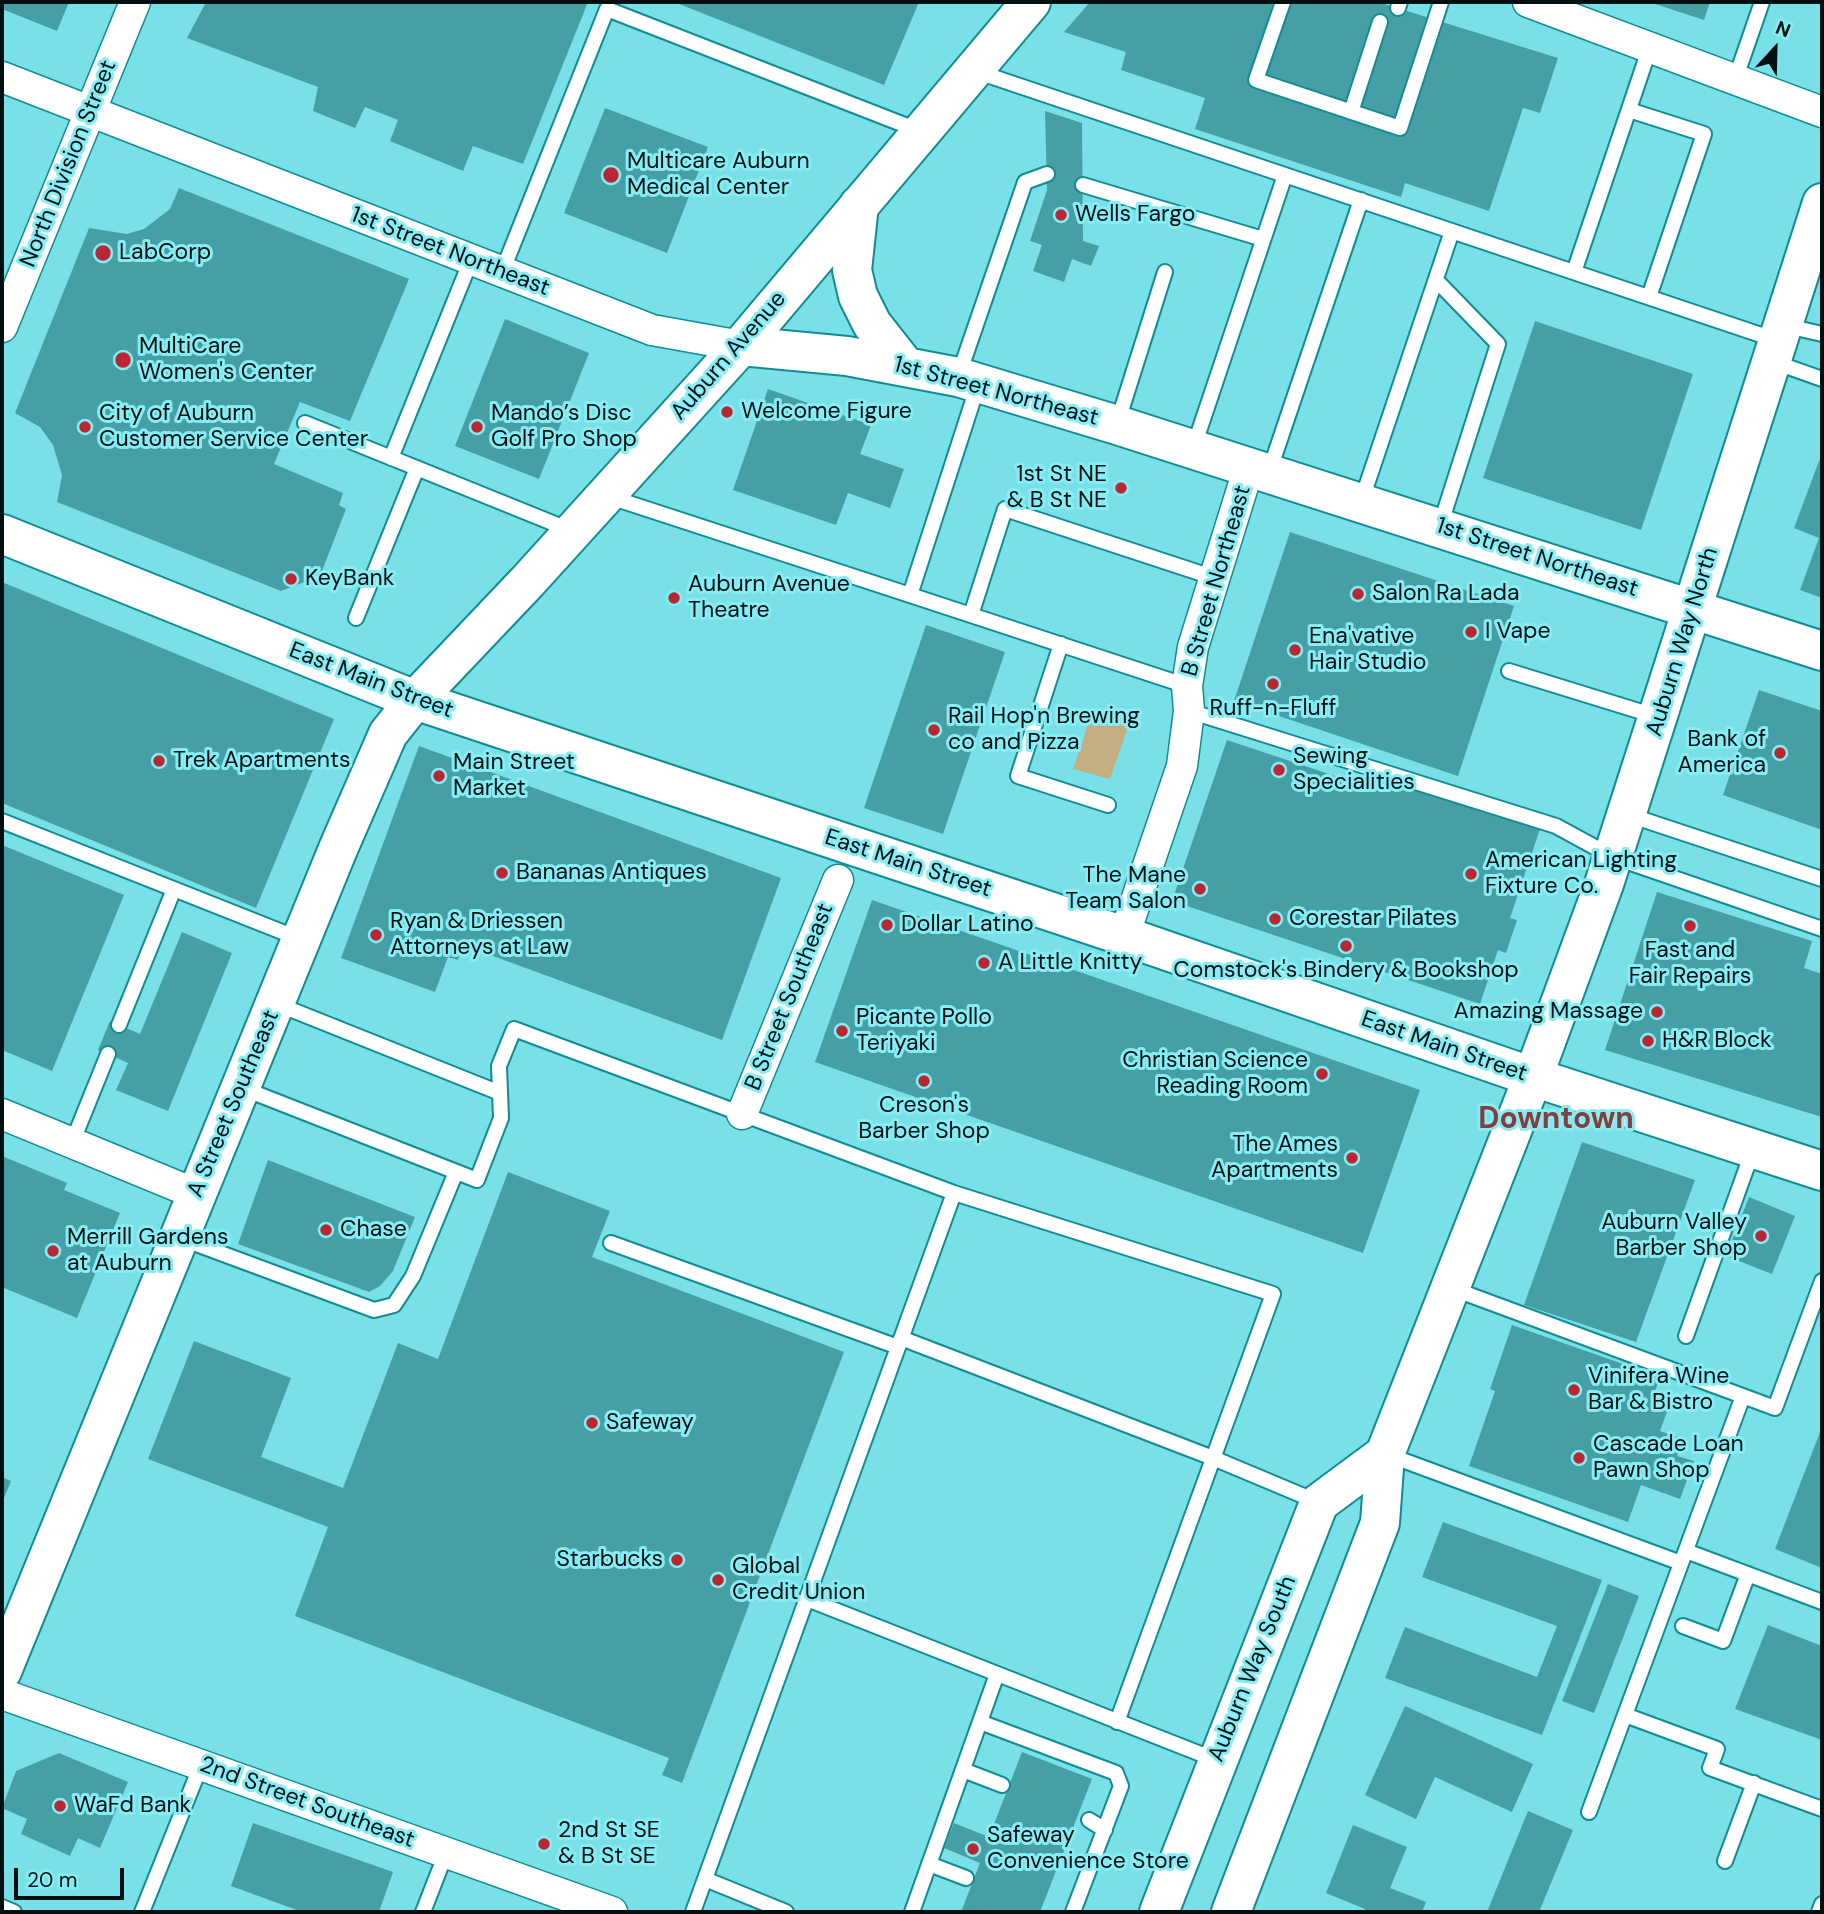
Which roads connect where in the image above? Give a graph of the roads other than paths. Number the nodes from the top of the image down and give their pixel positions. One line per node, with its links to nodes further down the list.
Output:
1 (135, 2): 15 (street, North Division Street)
2 (1031, 2): 9 (main road, Auburn Avenue)
3 (1283, 2): 13 (lane)
4 (1441, 2): 13 (lane)
5 (1528, 2): 8 (street)
6 (1762, 2): 11 (lane)
7 (1380, 22): 13 (lane)
8 (1650, 47): 11 (street); 12 (lane)
9 (974, 71): 16 (main road, Auburn Avenue); 18 (lane)
10 (2, 77): 15 (street, 1st Street Northeast)
11 (1735, 80): 14 (street)
12 (1629, 110): 30 (lane); 32 (lane)
13 (1351, 112)
14 (1822, 112)
15 (92, 113): 27 (street, 1st Street Northeast); 33 (street, North Division Street)
16 (922, 132): 24 (main road, Auburn Avenue); 28 (lane)
17 (1047, 174): 39 (lane)
18 (1285, 175): 21 (lane); 26 (lane)
19 (1345, 179): 21 (lane)
20 (1083, 185): 26 (lane)
21 (1340, 194): 22 (lane)
22 (1361, 200): 25 (lane); 45 (lane)
23 (1822, 203): 35 (main road, Auburn Way North)
24 (859, 205): 36 (main road, Auburn Avenue); 37 (main road)
25 (1452, 231): 30 (lane); 31 (lane)
26 (1263, 239): 42 (lane)
27 (471, 260): 28 (street, 1st Street Northeast); 43 (lane)
28 (502, 272): 36 (street, 1st Street Northeast)
29 (1165, 272): 41 (lane)
30 (1574, 272): 32 (lane)
31 (1436, 280): 47 (lane); 48 (lane)
32 (1649, 297): 35 (lane)
33 (2, 327)
34 (1822, 334): 35 (lane)
35 (1776, 342): 38 (lane); 53 (main road, Auburn Way North)
36 (741, 345): 37 (main road, 1st Street Northeast); 46 (main road, Auburn Avenue)
37 (905, 366): 39 (main road, 1st Street Northeast)
38 (1822, 379)
39 (969, 380): 41 (main road, 1st Street Northeast); 52 (lane)
40 (305, 423): 43 (lane)
41 (1117, 425): 42 (main road, 1st Street Northeast)
42 (1193, 449): 45 (main road, 1st Street Northeast)
43 (391, 458): 44 (lane)
44 (417, 468): 49 (lane); 55 (lane)
45 (1259, 470): 47 (main road, 1st Street Northeast); 51 (street, B Street Northeast)
46 (606, 496): 49 (main road, Auburn Avenue); 52 (lane)
47 (1361, 502): 48 (main road, 1st Street Northeast)
48 (1439, 527): 53 (main road, 1st Street Northeast)
49 (573, 531): 60 (main road, Auburn Avenue)
50 (2, 534): 60 (main road, East Main Street)
51 (1215, 578): 54 (lane); 59 (street, B Street Northeast)
52 (910, 595): 54 (lane)
53 (1694, 608): 57 (main road, 1st Street Northeast); 61 (main road, Auburn Way North)
54 (971, 615): 56 (lane)
55 (356, 618)
56 (1061, 644): 59 (lane); 62 (lane)
57 (1822, 651)
58 (1509, 671): 61 (lane)
59 (1188, 699): 65 (lane); 70 (street, B Street Northeast)
60 (415, 700): 70 (main road, East Main Street); 71 (main road, A Street Southeast)
61 (1659, 718): 63 (main road, Auburn Way North)
62 (1108, 805)
63 (1628, 815): 65 (main road, Auburn Way North); 66 (lane)
64 (2, 821): 68 (lane)
65 (1614, 857): 69 (lane); 75 (main road, Auburn Way North)
66 (1822, 879)
67 (838, 880): 79 (street, B Street Southeast)
68 (174, 889): 71 (lane); 73 (lane)
69 (1822, 929)
70 (1124, 936): 75 (main road, East Main Street)
71 (301, 939): 72 (main road, A Street Southeast)
72 (275, 1004): 76 (main road, A Street Southeast); 77 (lane)
73 (119, 1025)
74 (108, 1054): 80 (lane)
75 (1533, 1077): 81 (main road, East Main Street); 89 (main road)
76 (240, 1087): 83 (lane); 85 (main road, A Street Southeast)
77 (500, 1093): 79 (lane); 83 (lane)
78 (2, 1114): 80 (street)
79 (742, 1114): 84 (lane)
80 (72, 1143): 85 (street)
81 (1753, 1148): 82 (main road, East Main Street); 90 (lane)
82 (1822, 1171)
83 (456, 1172): 86 (lane)
84 (954, 1193): 91 (lane); 94 (lane)
85 (196, 1194): 86 (main road, A Street Southeast)
86 (178, 1238): 101 (main road, A Street Southeast)
87 (611, 1242): 91 (lane)
88 (1822, 1281): 92 (lane)
89 (1450, 1288): 92 (lane); 93 (main road)
90 (1686, 1336)
91 (900, 1343): 94 (lane); 98 (lane)
92 (1743, 1396): 96 (lane)
93 (1385, 1454): 95 (main road); 96 (lane); 132 (main road)
94 (1213, 1458): 95 (lane); 106 (lane)
95 (1319, 1503): 107 (main road, Auburn Way South)
96 (1683, 1557): 97 (lane); 104 (lane)
97 (1748, 1574): 99 (lane); 100 (lane)
98 (807, 1599): 102 (lane); 120 (lane)
99 (1822, 1602)
100 (1684, 1626)
101 (2, 1671)
102 (997, 1674): 105 (lane); 106 (lane)
103 (2, 1693): 108 (street, 2nd Street Southeast)
104 (1625, 1716): 110 (lane); 113 (lane)
105 (980, 1722): 109 (lane); 115 (lane)
106 (1117, 1722): 107 (lane)
107 (1217, 1760): 131 (main road, Auburn Way South)
108 (201, 1765): 116 (street, 2nd Street Southeast); 124 (lane)
109 (963, 1770): 111 (lane); 118 (lane)
110 (1754, 1783): 112 (lane); 117 (lane)
111 (1002, 1785)
112 (1822, 1809)
113 (1589, 1812)
114 (1089, 1820): 115 (lane)
115 (1105, 1830): 130 (lane)
116 (446, 1853): 125 (lane); 126 (street, 2nd Street Southeast)
117 (1725, 1861)
118 (929, 1864): 119 (lane); 129 (lane)
119 (966, 1878)
120 (705, 1879): 127 (lane); 128 (lane)
121 (1822, 1904): 133 (lane)
122 (2, 1907): 123 (lane)
123 (14, 1912)
124 (142, 1912)
125 (423, 1912)
126 (612, 1912)
127 (693, 1912)
128 (786, 1912)
129 (912, 1912)
130 (1073, 1912)
131 (1159, 1912)
132 (1231, 1912)
133 (1819, 1912)

